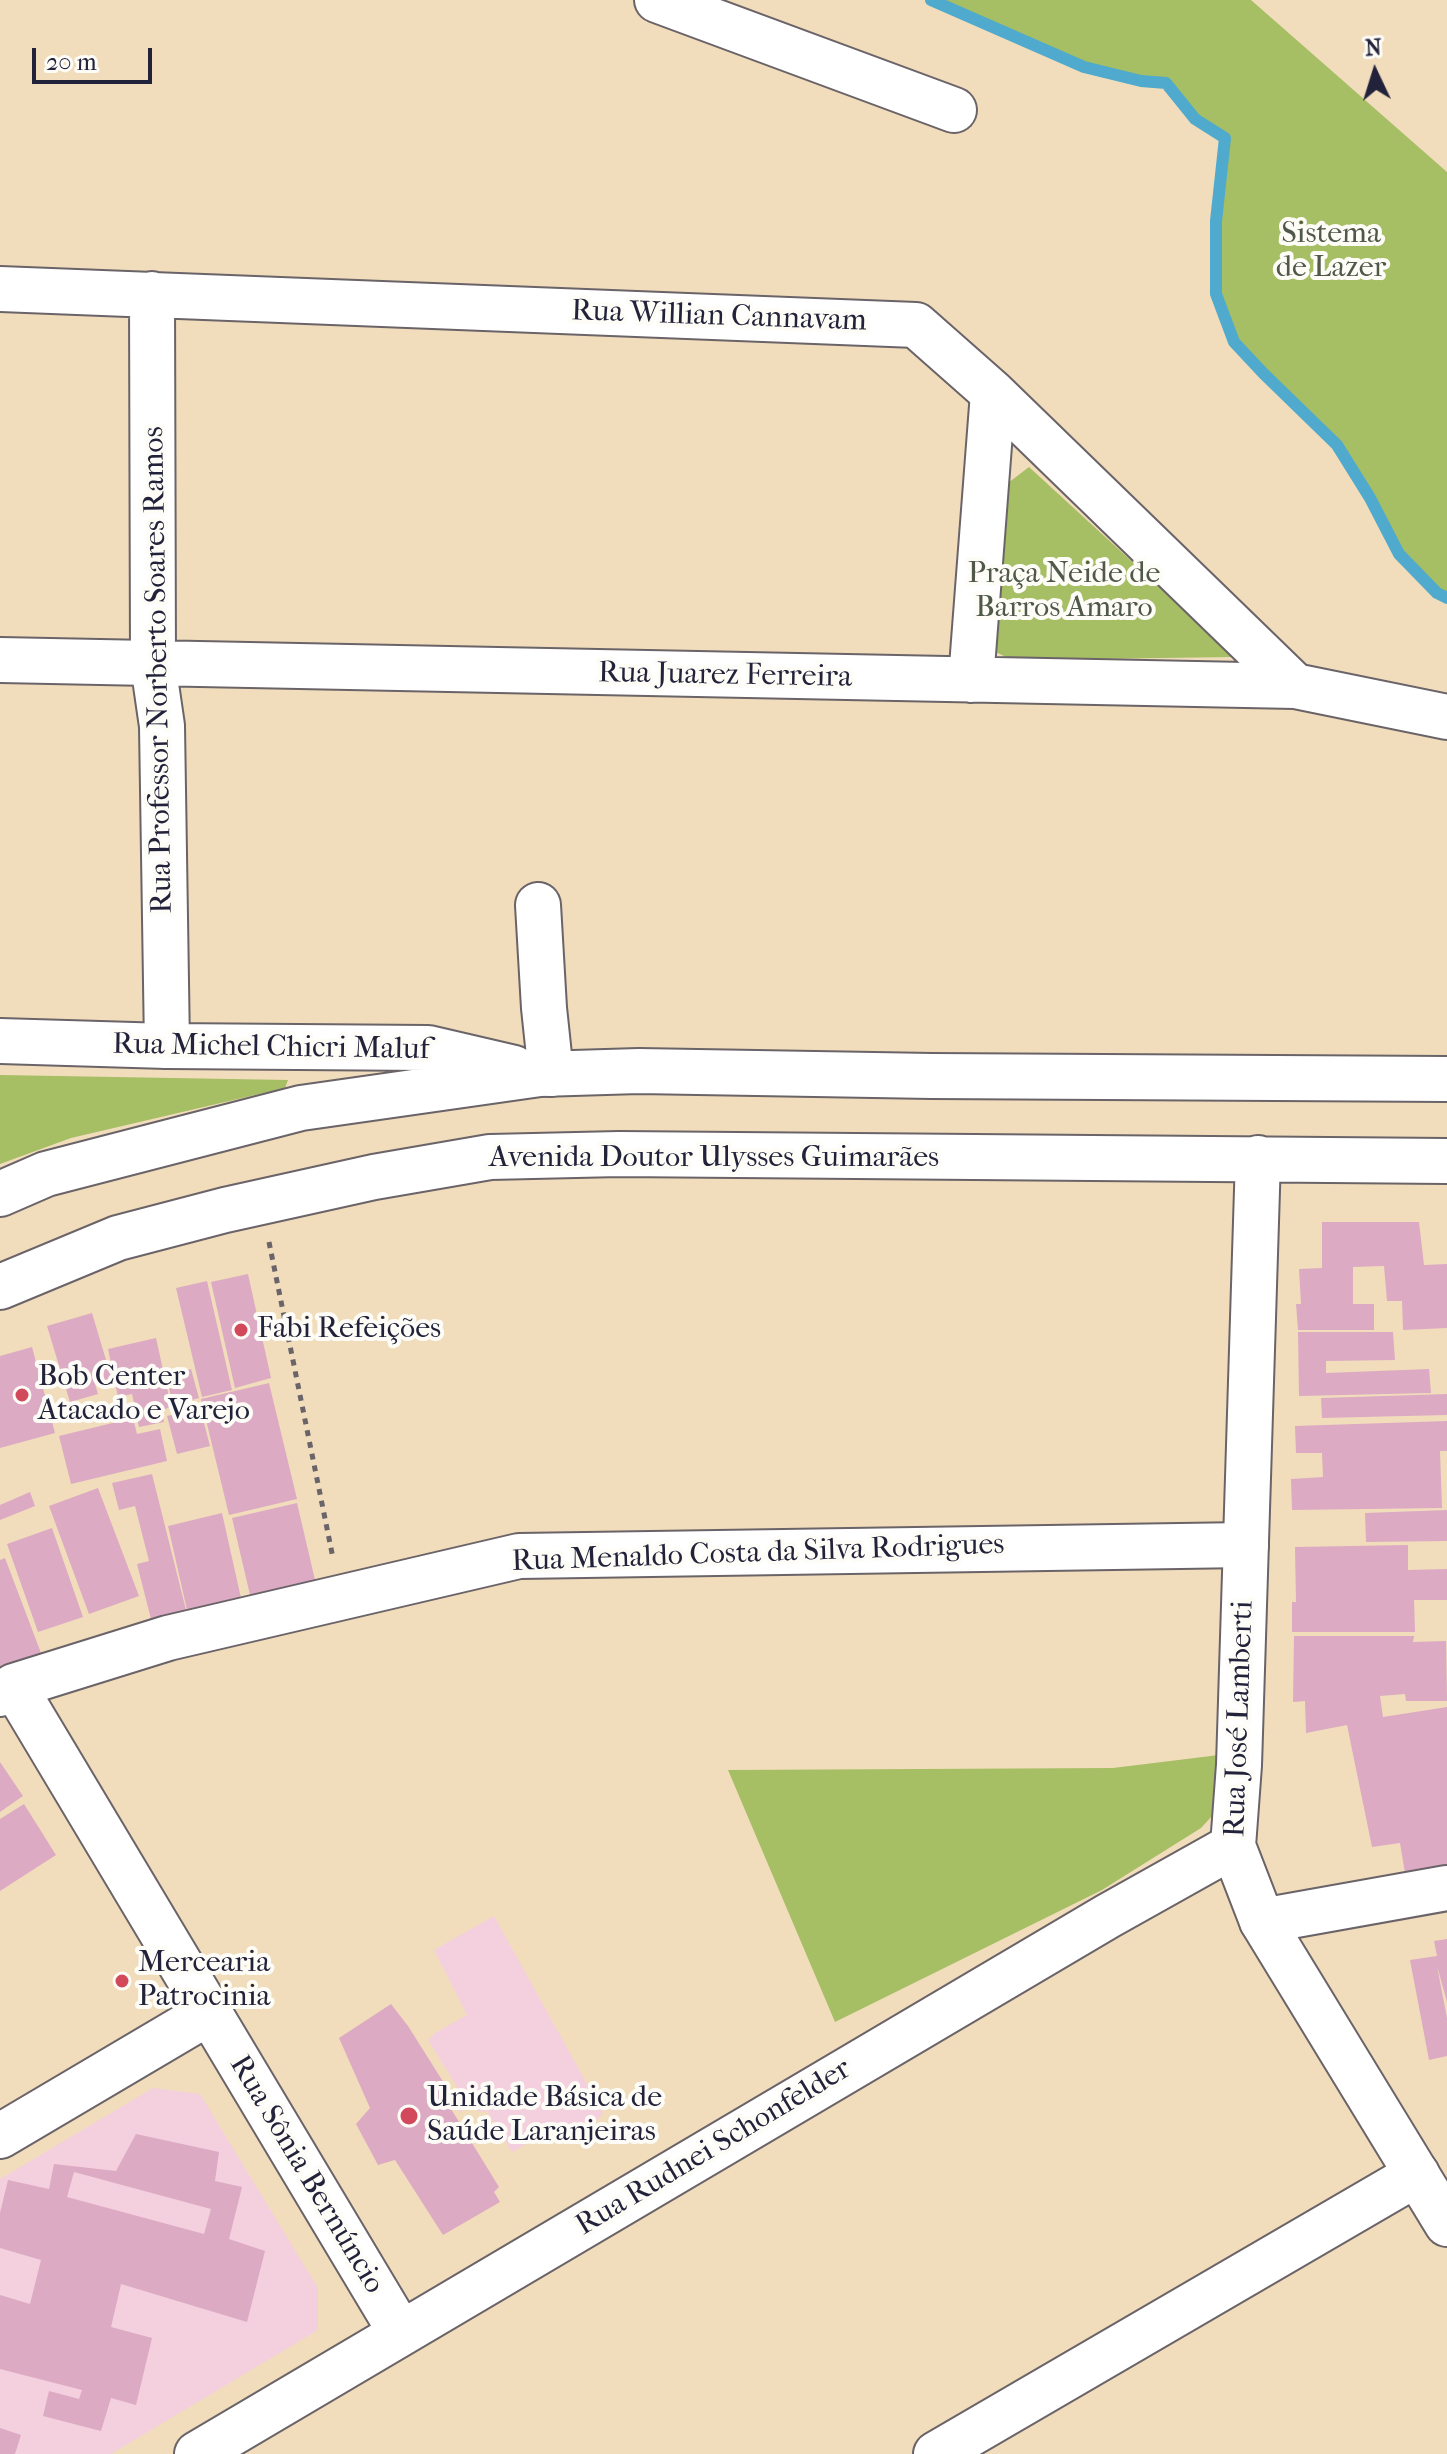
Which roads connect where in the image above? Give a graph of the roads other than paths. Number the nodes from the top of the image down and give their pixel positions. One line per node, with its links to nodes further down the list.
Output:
1 (657, 0): 2 (street)
2 (954, 110)
3 (0, 289): 4 (street, Rua Willian Cannavam)
4 (152, 294): 5 (street, Rua Willian Cannavam); 7 (street, Rua Professor Norberto Soares Ramos)
5 (993, 393): 8 (street); 9 (street, Rua Willian Cannavam)
6 (0, 660): 7 (street, Rua Juarez Ferreira)
7 (153, 664): 8 (street, Rua Juarez Ferreira); 13 (street, Rua Professor Norberto Soares Ramos)
8 (971, 680): 9 (street, Rua Juarez Ferreira)
9 (1295, 686): 10 (street, Rua Juarez Ferreira)
10 (1447, 717)
11 (538, 905): 14 (street)
12 (0, 1041): 13 (street, Rua Michel Chicri Maluf)
13 (167, 1046): 14 (street, Rua Michel Chicri Maluf)
14 (545, 1074): 15 (street); 18 (street)
15 (1447, 1079)
16 (1258, 1158): 17 (street, Avenida Doutor Ulysses Guimarães); 19 (street, Avenida Doutor Ulysses Guimarães); 20 (street, Rua José Lamberti)
17 (1447, 1161)
18 (0, 1194)
19 (0, 1287)
20 (1246, 1545): 21 (street, Rua Menaldo Costa da Silva Rodrigues); 22 (street, Rua José Lamberti)
21 (7, 1690): 25 (street, Rua Sônia Bernúncio)
22 (1233, 1846): 24 (street, Rua José Lamberti); 29 (street, Rua Rudnei Schonfelder)
23 (1447, 1888): 24 (street)
24 (1262, 1921): 27 (street, Rua José Lamberti)
25 (210, 2012): 26 (street); 29 (street, Rua Sônia Bernúncio)
26 (0, 2136)
27 (1417, 2174): 28 (street, Rua José Lamberti); 31 (street)
28 (1447, 2224)
29 (401, 2333): 30 (street, Rua Rudnei Schonfelder)
30 (197, 2454)
31 (936, 2454)

